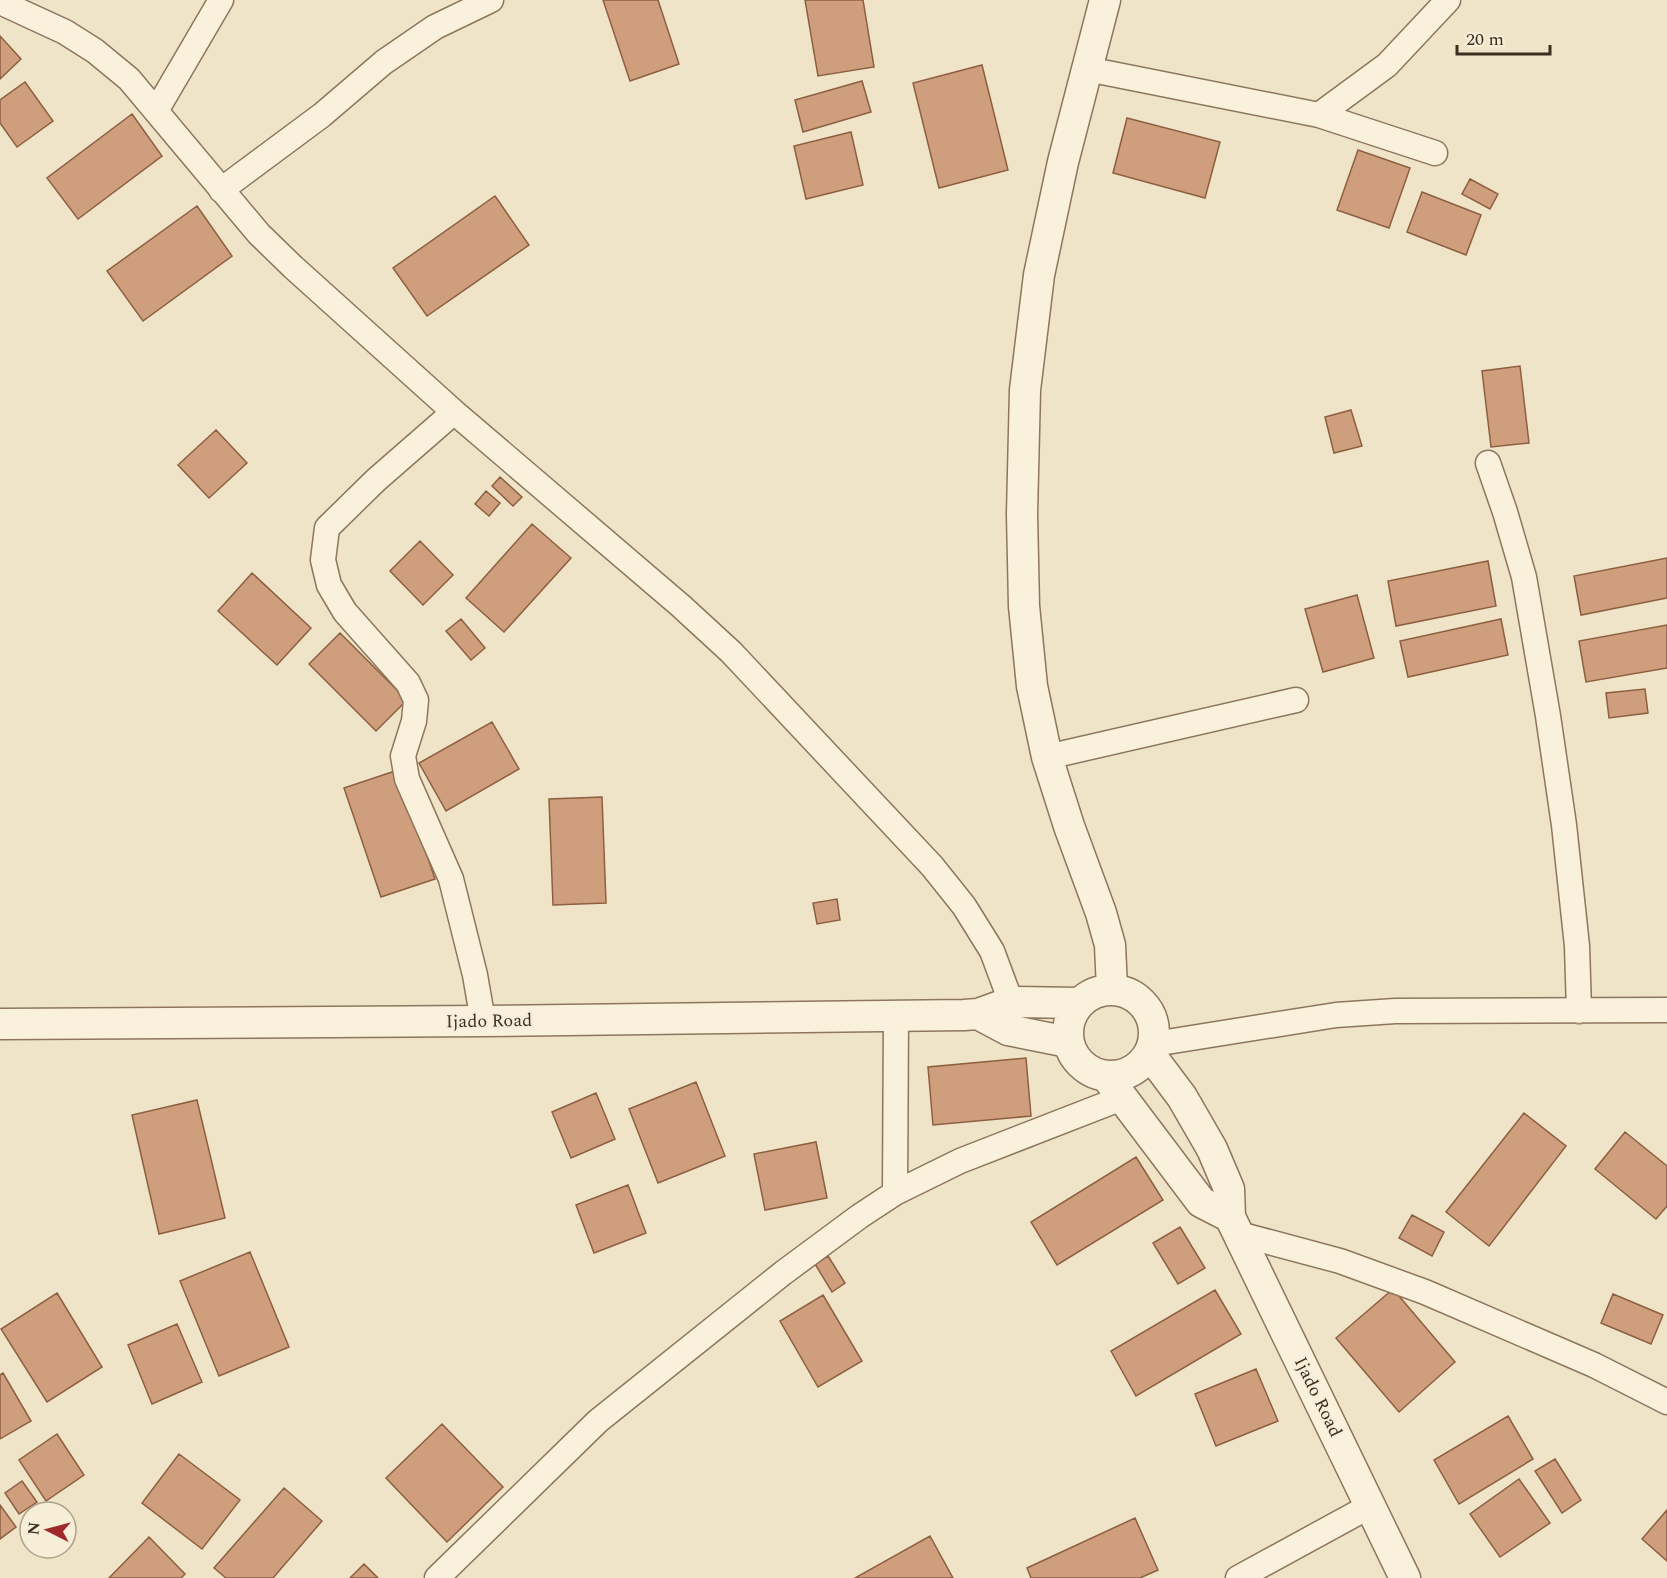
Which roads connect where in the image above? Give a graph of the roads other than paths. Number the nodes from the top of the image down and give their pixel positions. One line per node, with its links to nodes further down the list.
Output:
1 (221, 0): 7 (street)
2 (491, 0): 10 (street)
3 (1105, 0): 6 (street)
4 (1448, 0): 8 (street)
5 (0, 2): 7 (street)
6 (1087, 69): 8 (street); 14 (street)
7 (156, 111): 10 (street)
8 (1319, 115): 9 (street)
9 (1435, 153)
10 (221, 190): 11 (street)
11 (454, 412): 16 (street); 22 (street)
12 (1488, 463): 19 (street)
13 (1296, 700): 14 (street)
14 (1047, 757): 15 (street)
15 (1112, 989): 17 (street); 25 (street)
16 (1011, 1002): 17 (street, Ijado Road); 20 (street, Ijado Road)
17 (1078, 1004): 24 (street)
18 (1667, 1010): 19 (street)
19 (1579, 1011): 25 (street)
20 (978, 1014): 21 (street, Ijado Road); 24 (street, Ijado Road)
21 (896, 1015): 22 (street, Ijado Road); 27 (street)
22 (483, 1021): 23 (street, Ijado Road)
23 (0, 1024)
24 (1068, 1042): 26 (street)
25 (1151, 1048): 26 (street); 28 (street, Ijado Road)
26 (1114, 1087): 27 (street); 28 (street)
27 (895, 1194): 31 (street)
28 (1234, 1226): 29 (street); 30 (street, Ijado Road)
29 (1667, 1402)
30 (1370, 1506): 32 (street); 33 (street, Ijado Road)
31 (437, 1578)
32 (1238, 1578)
33 (1405, 1578)

